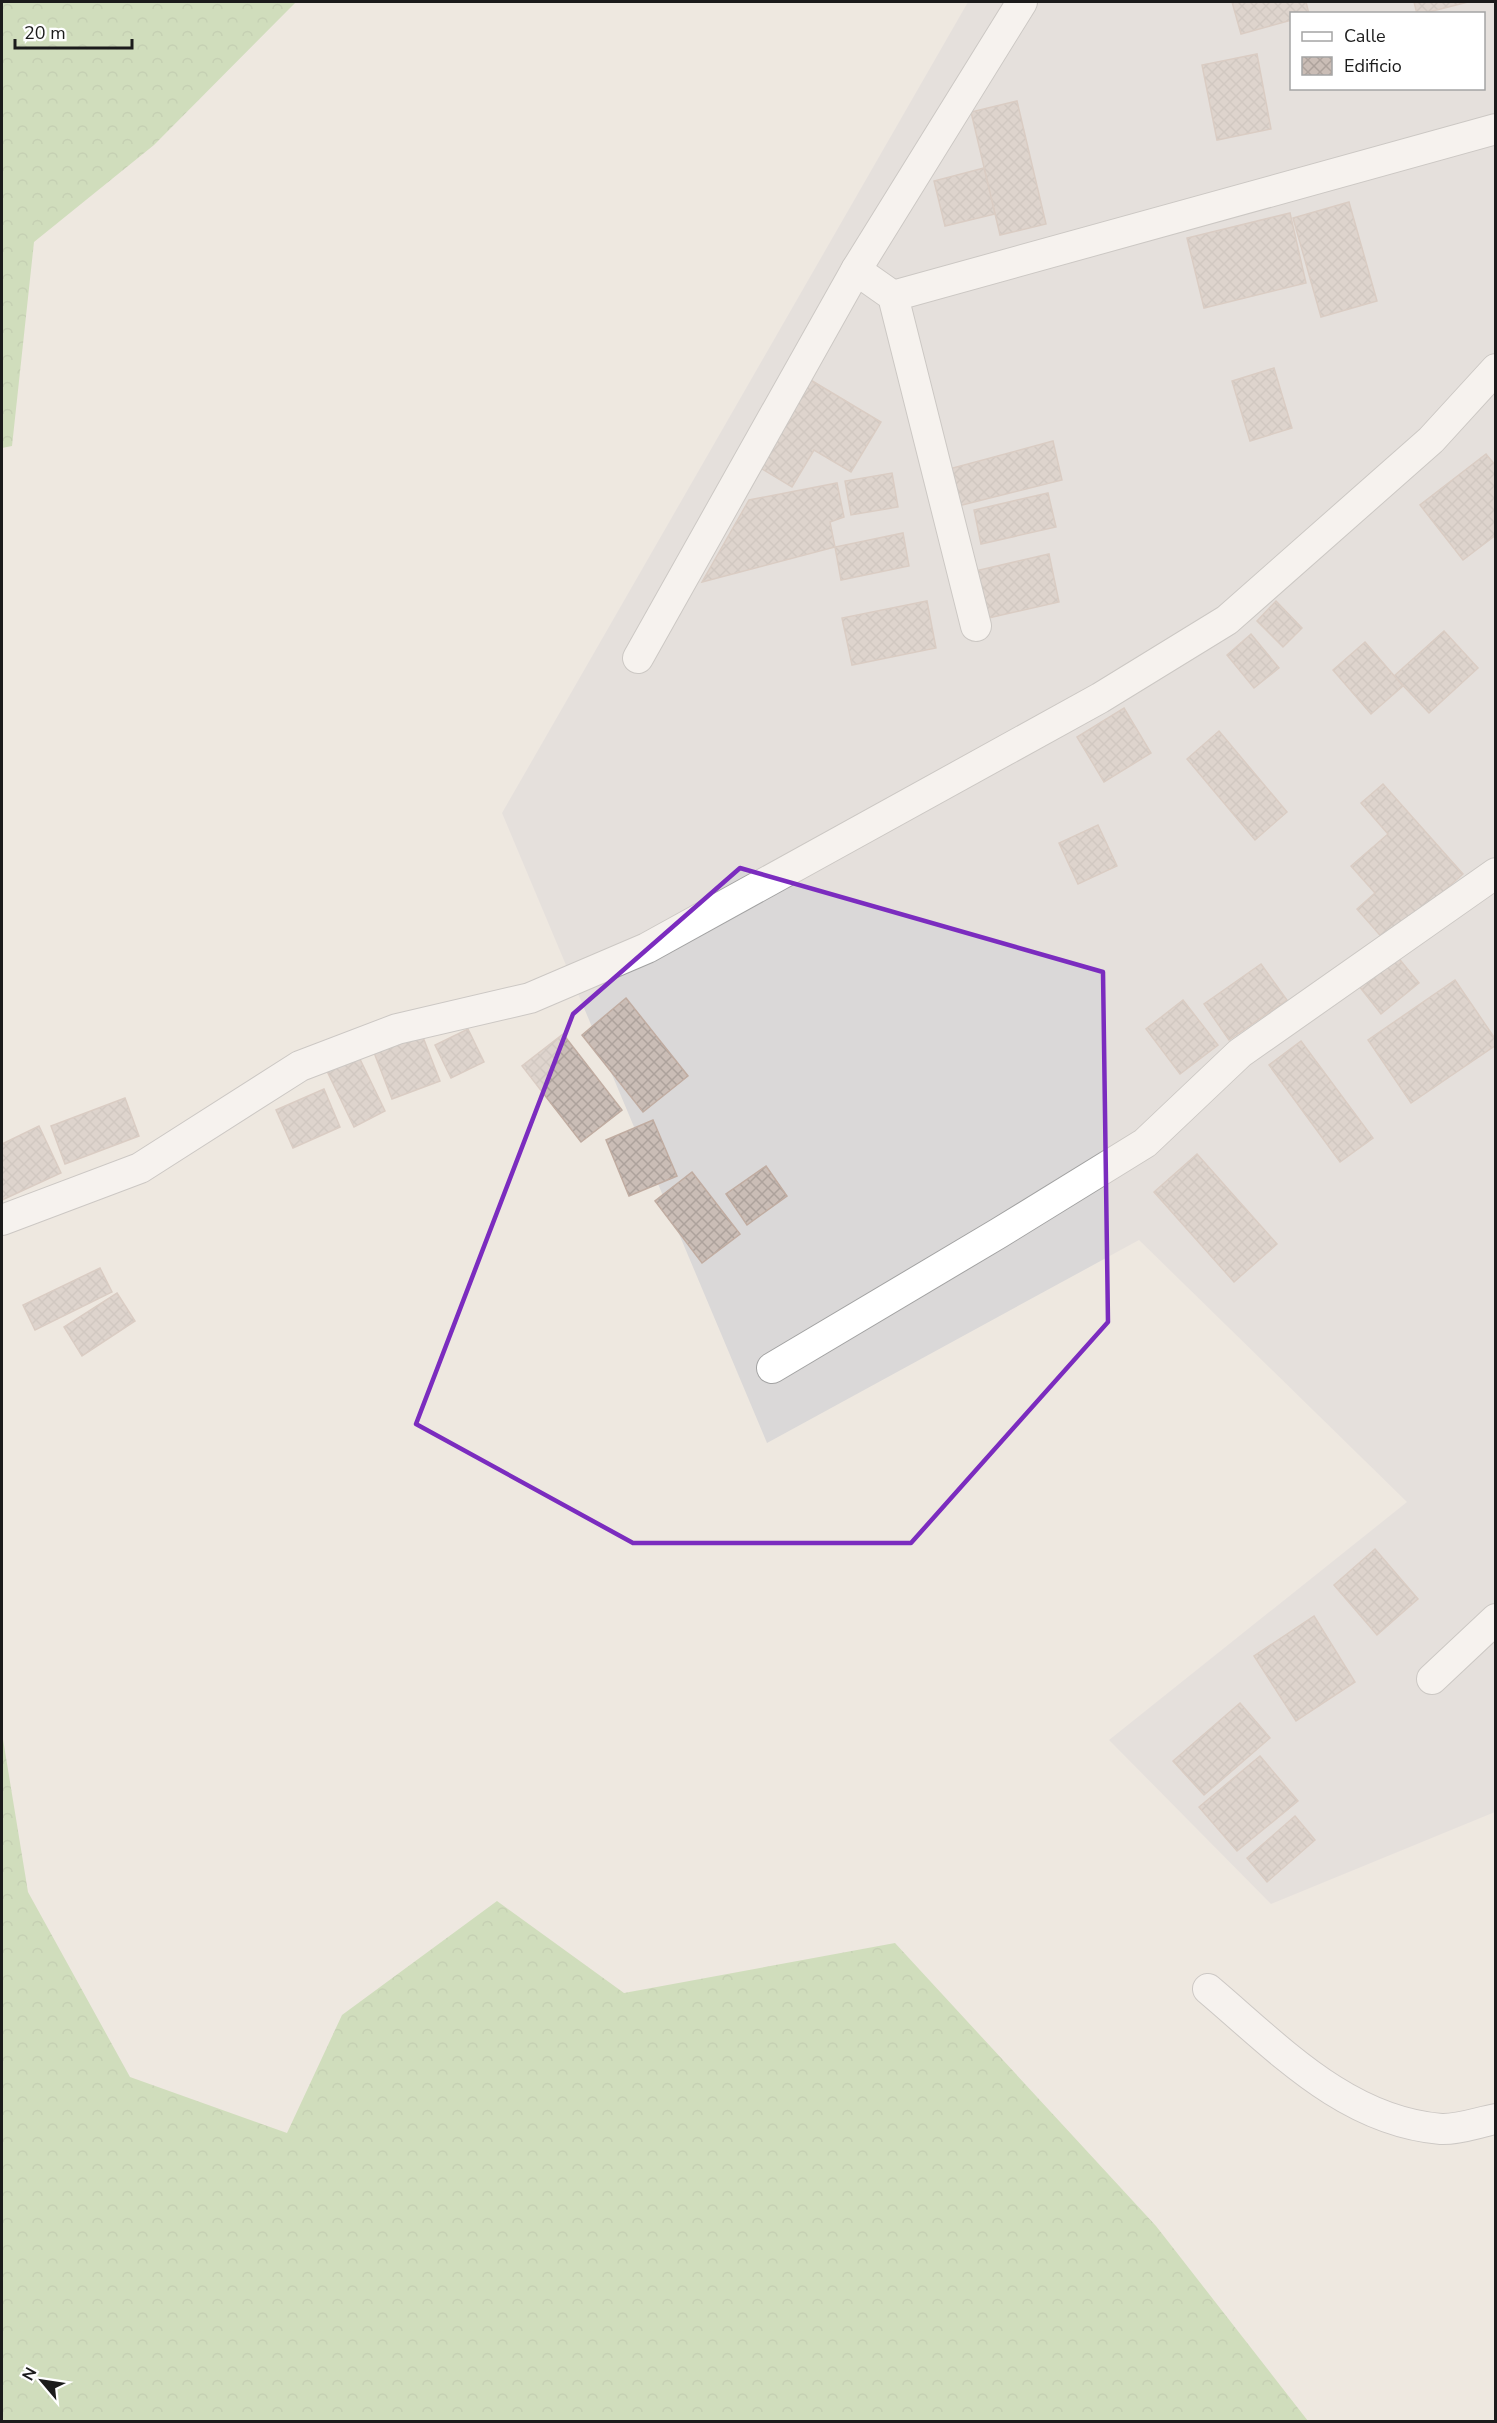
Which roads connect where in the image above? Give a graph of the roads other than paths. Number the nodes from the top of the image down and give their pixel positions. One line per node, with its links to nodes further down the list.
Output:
1 (1022, 2): 3 (street)
2 (1496, 129): 4 (street)
3 (856, 270): 4 (street); 7 (street)
4 (893, 296): 6 (street)
5 (1496, 369): 9 (street)
6 (976, 626)
7 (638, 658)
8 (1496, 873): 10 (street)
9 (2, 1220)
10 (772, 1368)
11 (1496, 1619): 12 (street)
12 (1432, 1679)
13 (1209, 1989): 14 (street)
14 (1496, 2119)

